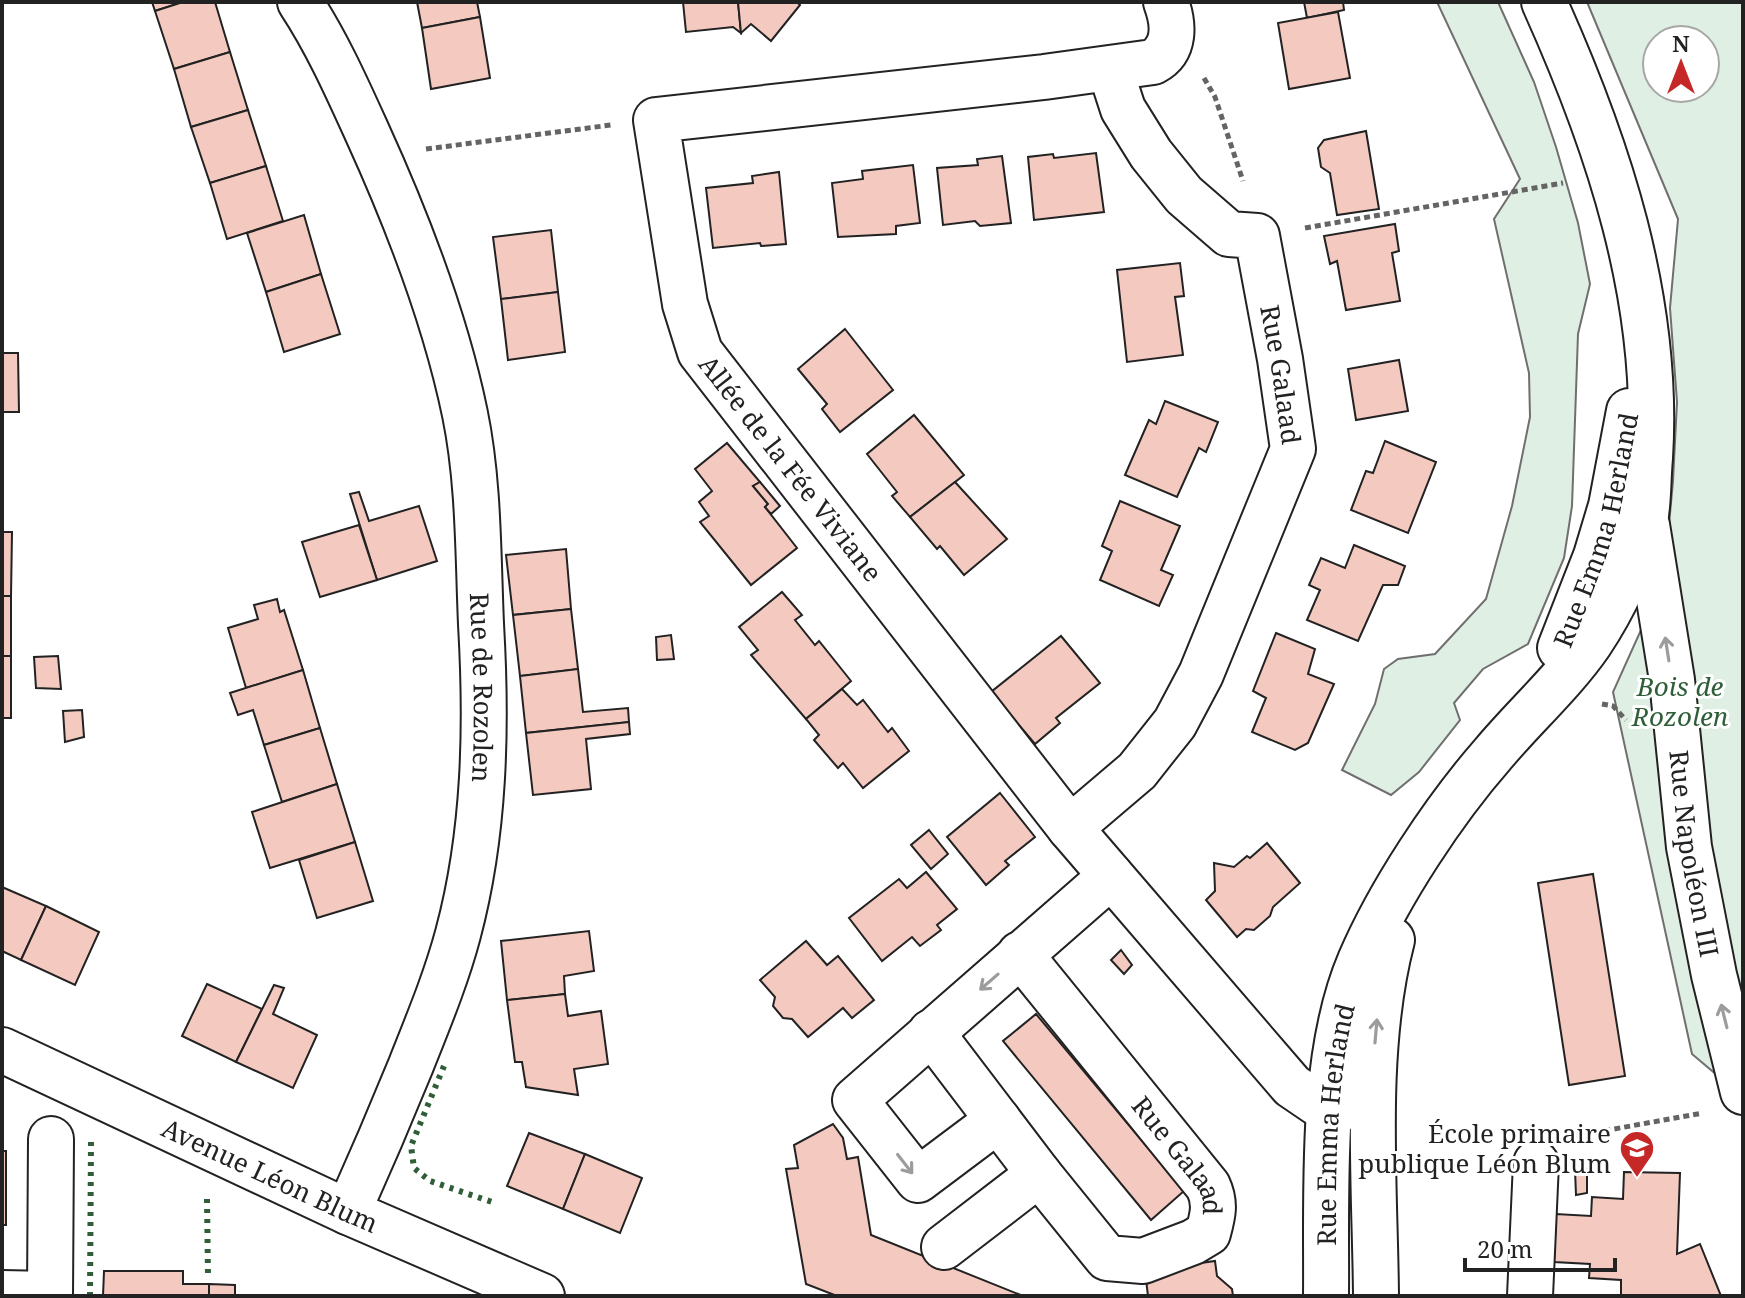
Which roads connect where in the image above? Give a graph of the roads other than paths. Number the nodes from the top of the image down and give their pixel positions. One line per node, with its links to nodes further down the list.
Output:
1 (300, 2): 20 (street, Rue de Rozolen)
2 (1544, 2): 5 (street)
3 (1170, 19): 4 (street)
4 (1110, 69): 9 (street, Rue Galaad); 9 (street, Allée de la Fée Viviane)
5 (1638, 289): 6 (street, Rue Emma Herland); 7 (street, Rue Napoléon III)
6 (1628, 420): 7 (street, Rue Napoléon III); 8 (street, Rue Emma Herland)
7 (1645, 518): 8 (street, Rue Emma Herland); 14 (street, Rue Napoléon III, one-way to 7)
8 (1527, 716): 15 (street, Rue Emma Herland)
9 (1070, 828): 10 (street)
10 (1111, 876): 11 (street); 15 (street)
11 (1020, 954): 12 (street, one-way to 12); 19 (street, Rue Galaad)
12 (931, 1032): 16 (street, Rue Galaad); 16 (street, one-way to 16)
13 (2, 1050): 20 (street, Avenue Léon Blum)
14 (1743, 1092)
15 (1353, 1108): 25 (street, Rue Emma Herland); 26 (street); 27 (street, Rue Emma Herland)
16 (998, 1120): 19 (street, Rue Galaad)
17 (51, 1139): 23 (street)
18 (1550, 1150): 28 (street)
19 (1039, 1174): 21 (street)
20 (348, 1212): 24 (street, Avenue Léon Blum)
21 (944, 1247)
22 (2, 1293): 23 (street)
23 (50, 1295)
24 (542, 1296)
25 (1326, 1296)
26 (1362, 1296)
27 (1376, 1296)
28 (1530, 1296)

